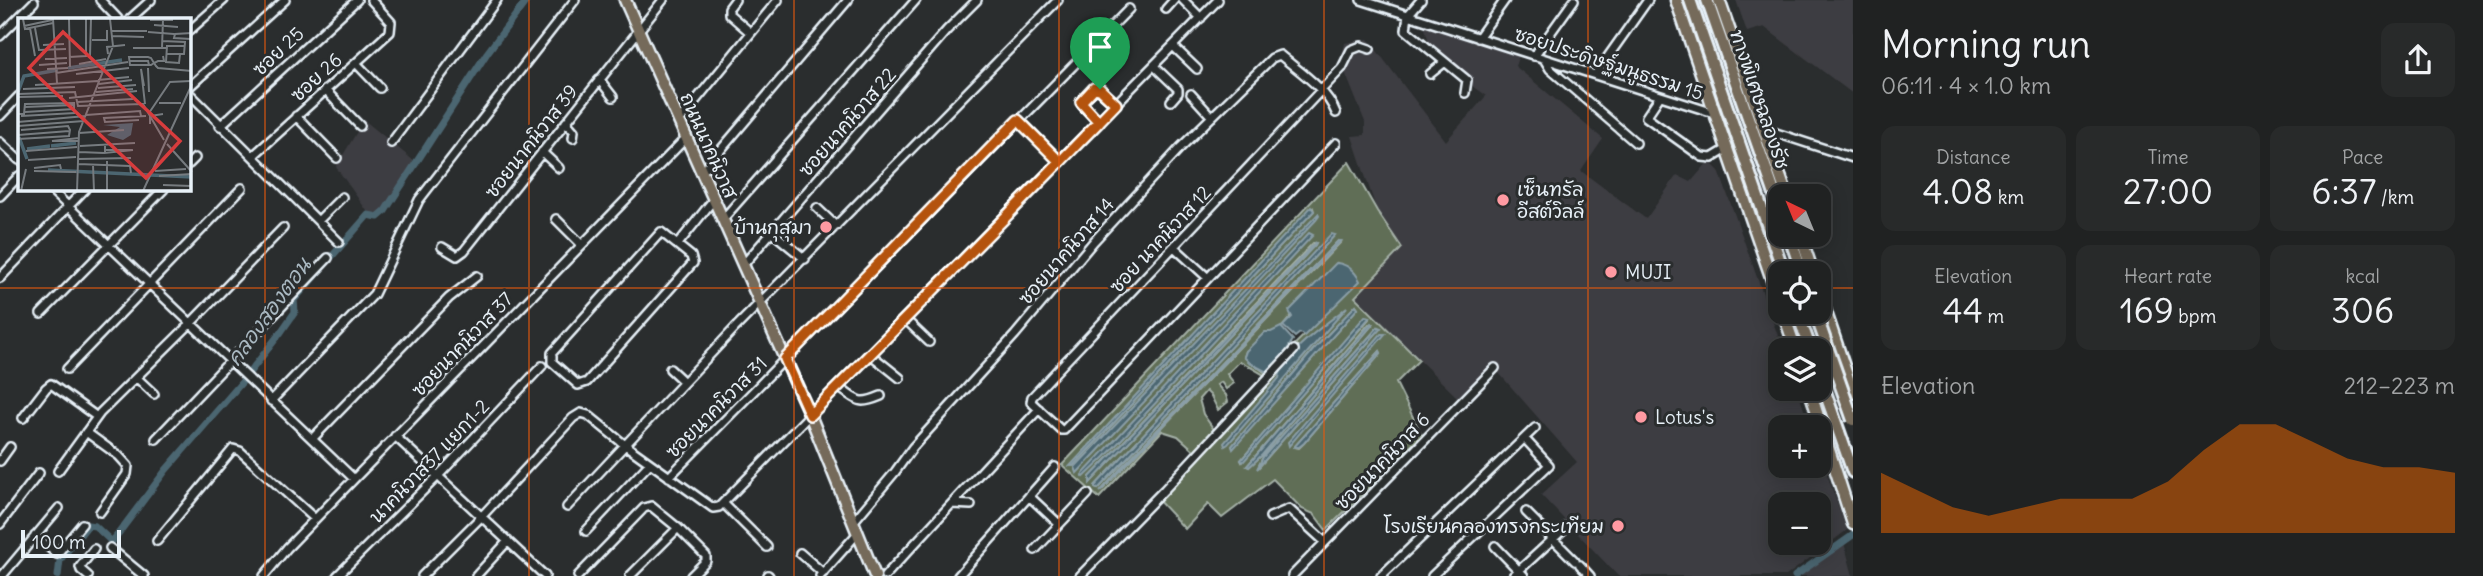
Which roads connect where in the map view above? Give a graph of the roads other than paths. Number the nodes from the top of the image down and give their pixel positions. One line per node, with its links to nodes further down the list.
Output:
1 (100, 0): 34 (street)
2 (151, 0): 35 (street)
3 (224, 0): 37 (street)
4 (285, 0): 53 (street)
5 (357, 0): 74 (street, ซอย 25)
6 (370, 0): 47 (street, ซอย 26)
7 (497, 0): 80 (street)
8 (575, 0): 151 (street)
9 (625, 0): 38 (main road, ถนนนาคนิวาส)
10 (663, 0): 38 (street, ซอยนาคนิวาส 39)
11 (735, 0): 39 (street)
12 (778, 0): 39 (street)
13 (848, 0): 91 (street)
14 (916, 0): 105 (street)
15 (977, 0): 109 (street, ซอยนาคนิวาส 22)
16 (1058, 0): 107 (street)
17 (1174, 0): 32 (street)
18 (1183, 0): 36 (street)
19 (1218, 0): 36 (street)
20 (1361, 0): 30 (street, ซอยประดิษฐ์มนูธรรม 15)
21 (1421, 0): 33 (street)
22 (1505, 0): 41 (street)
23 (1574, 0): 44 (street)
24 (1648, 0): 51 (street)
25 (1676, 0): 66 (main road)
26 (1690, 0): 118 (highway, ทางพิเศษฉลองรัช)
27 (1707, 0): 93 (highway, ทางพิเศษฉลองรัช)
28 (1719, 0): 76 (main road)
29 (34, 2): 40 (street)
30 (1376, 2): 33 (street, ซอยประดิษฐ์มนูธรรม 15)
31 (1129, 9): 70 (street, ซอยนาคนิวาส 31)
32 (1166, 9)
33 (1408, 15): 41 (street, ซอยประดิษฐ์มนูธรรม 15); 46 (street)
34 (117, 18)
35 (131, 18)
36 (1201, 18): 42 (street)
37 (191, 29)
38 (639, 30): 52 (street, ซอยนาคนิวาส 39); 71 (main road, ถนนนาคนิวาส)
39 (751, 33): 71 (street)
40 (0, 36)
41 (1478, 38): 44 (street, ซอยประดิษฐ์มนูธรรม 15)
42 (1173, 47): 48 (street); 49 (street)
43 (1370, 49): 55 (street, ซอย นาคนิวาส 12)
44 (1534, 55): 45 (street, ซอยประดิษฐ์มนูธรรม 15)
45 (1544, 59): 51 (street, ซอยประดิษฐ์มนูธรรม 15); 82 (street)
46 (1445, 62): 50 (street); 57 (street)
47 (356, 63): 54 (street); 56 (street, ซอย 26)
48 (1154, 66): 63 (street); 64 (street)
49 (1197, 69)
50 (1430, 74)
51 (1595, 75): 60 (street, ซอยประดิษฐ์มนูธรรม 15)
52 (599, 79): 62 (street); 72 (street, ซอยนาคนิวาส 39)
53 (191, 85)
54 (380, 88)
55 (1321, 89): 65 (street); 69 (street, ซอยนาคนิวาส 14); 115 (street, ซอย นาคนิวาส 12)
56 (326, 90): 68 (street, ซอย 26); 75 (street)
57 (1465, 93)
58 (1191, 94): 69 (street)
59 (191, 95): 74 (street)
60 (1660, 96): 66 (street, ซอยประดิษฐ์มนูธรรม 15); 83 (street)
61 (18, 97): 67 (street)
62 (613, 97)
63 (1171, 101)
64 (1116, 104): 73 (street); 73 (street)
65 (1336, 113)
66 (1714, 113): 83 (main road)
67 (0, 116)
68 (296, 116): 85 (street, ซอย 26); 86 (street)
69 (1212, 117): 188 (street, ซอยนาคนิวาส 14)
70 (1018, 120): 89 (street); 137 (street, ซอยนาคนิวาส 31)
71 (679, 121): 78 (main road, ถนนนาคนิวาส)
72 (566, 122): 77 (street); 84 (street, ซอยนาคนิวาส 39)
73 (1099, 122): 89 (street)
74 (220, 125): 85 (street)
75 (360, 126)
76 (1764, 129): 87 (street); 94 (main road)
77 (573, 138)
78 (686, 138): 91 (main road, ถนนนาคนิวาส); 111 (street, ซอยนาคนิวาส 37)
79 (0, 142): 88 (street)
80 (391, 143)
81 (1336, 143): 123 (street)
82 (1636, 143)
83 (1727, 149): 120 (main road)
84 (542, 152): 90 (street); 114 (street, ซอยนาคนิวาส 39)
85 (253, 156): 106 (street)
86 (337, 158)
87 (1853, 158)
88 (18, 159)
89 (1060, 162): 127 (street)
90 (559, 168)
91 (702, 172): 101 (main road, ถนนนาคนิวาส)
92 (18, 177): 99 (street)
93 (1771, 184)
94 (1783, 184)
95 (242, 188): 124 (street)
96 (52, 191): 102 (street)
97 (83, 191): 102 (street)
98 (162, 191): 113 (street)
99 (0, 196)
100 (342, 197): 106 (street)
101 (714, 200): 105 (main road, ถนนนาคนิวาส); 112 (street)
102 (68, 207): 113 (street); 122 (street)
103 (817, 208): 107 (street)
104 (556, 219): 111 (street)
105 (723, 219): 119 (main road, ถนนนาคนิวาส)
106 (318, 221): 110 (street)
107 (836, 226): 117 (street)
108 (283, 228): 128 (street)
109 (772, 232): 117 (street); 119 (street, ซอยนาคนิวาส 22)
110 (339, 242)
111 (581, 244): 161 (street, ซอยนาคนิวาส 37)
112 (678, 244): 112 (street)
113 (109, 245): 124 (street); 126 (street)
114 (442, 247)
115 (1174, 247): 123 (street); 154 (street, ซอย นาคนิวาส 12)
116 (328, 258): 139 (street)
117 (805, 259): 125 (street)
118 (1780, 261)
119 (743, 265): 125 (main road, ถนนนาคนิวาส)
120 (1768, 268)
121 (477, 276): 163 (street)
122 (0, 278)
123 (1208, 278): 154 (street)
124 (150, 285): 128 (street); 142 (street)
125 (760, 304): 137 (main road, ถนนนาคนิวาส); 146 (street)
126 (41, 314)
127 (905, 319): 132 (street); 135 (street)
128 (190, 324): 139 (street); 144 (street)
129 (1819, 324): 158 (highway, bridge)
130 (1830, 324): 131 (main road)
131 (1833, 332): 133 (main road); 138 (main road)
132 (929, 342)
133 (1831, 343)
134 (1294, 350): 224 (street)
135 (870, 354): 145 (street); 147 (street)
136 (1831, 356): 138 (main road)
137 (785, 359): 156 (main road, ถนนนาคนิวาส); 174 (street, ซอยนาคนิวาส 31)
138 (1842, 359): 148 (main road)
139 (230, 362): 151 (street); 162 (street)
140 (542, 366): 173 (street, นาคนิวาส37 แยก1-2)
141 (1495, 368): 201 (street, ซอยนาคนิวาส 6)
142 (67, 369)
143 (670, 369): 146 (street)
144 (137, 378): 149 (street); 155 (street)
145 (900, 378)
146 (684, 382): 165 (street)
147 (838, 387): 150 (street); 156 (street)
148 (1853, 393)
149 (154, 394)
150 (881, 396)
151 (271, 401): 163 (street)
152 (1813, 401): 192 (main road)
153 (1828, 401): 171 (highway)
154 (1039, 409): 178 (street, ซอย นาคนิวาส 12)
155 (99, 415): 157 (street); 160 (street)
156 (810, 415): 179 (street); 188 (main road, ถนนนาคนิวาส)
157 (23, 418)
158 (1853, 420)
159 (1535, 428): 164 (street)
160 (86, 432): 170 (street); 183 (street)
161 (396, 436): 173 (street); 175 (street, ซอยนาคนิวาส 37)
162 (156, 439)
163 (312, 439): 175 (street)
164 (1525, 439): 226 (street); 227 (street)
165 (625, 445): 168 (street); 181 (street); 185 (street)
166 (10, 447): 167 (street)
167 (0, 461)
168 (650, 463): 174 (street); 195 (street)
169 (1055, 467): 177 (street)
170 (58, 471)
171 (1853, 472)
172 (39, 473): 189 (street)
173 (438, 476): 185 (street); 214 (street, นาคนิวาส37 แยก1-2)
174 (668, 477): 179 (street)
175 (354, 479): 187 (street, ซอยนาคนิวาส 37)
176 (1087, 494): 191 (street)
177 (1029, 496): 191 (street); 223 (street)
178 (952, 504): 180 (street); 222 (street, ซอย นาคนิวาส 12)
179 (721, 505): 203 (street)
180 (971, 505)
181 (567, 507)
182 (59, 508): 197 (street)
183 (100, 512)
184 (1526, 512): 198 (street)
185 (482, 516): 200 (street); 215 (street)
186 (1270, 517): 201 (street)
187 (315, 519): 199 (street); 213 (street, ซอยนาคนิวาส 37)
188 (853, 522): 196 (main road, ถนนนาคนิวาส)
189 (0, 524)
190 (82, 524): 197 (street)
191 (1059, 524): 206 (street)
192 (1853, 524)
193 (1566, 527): 198 (street)
194 (678, 528): 218 (street); 219 (street); 220 (street)
195 (586, 531)
196 (858, 533): 208 (street); 221 (main road, ถนนนาคนิวาส)
197 (35, 536): 210 (street)
198 (1554, 539): 209 (street); 228 (street)
199 (157, 541)
200 (508, 541): 216 (street); 217 (street)
201 (1325, 542): 225 (street, ซอยนาคนิวาส 6)
202 (1495, 546): 209 (street)
203 (766, 547)
204 (110, 548): 212 (street)
205 (94, 549): 211 (street)
206 (1035, 550)
207 (800, 553): 208 (street)
208 (821, 574)
209 (1519, 574)
210 (2, 576)
211 (89, 576)
212 (144, 576)
213 (264, 576)
214 (337, 576)
215 (422, 576)
216 (476, 576)
217 (545, 576)
218 (578, 576)
219 (630, 576)
220 (691, 576)
221 (875, 576)
222 (885, 576)
223 (958, 576)
224 (1080, 576)
225 (1292, 576)
226 (1381, 576)
227 (1432, 576)
228 (1590, 576)

